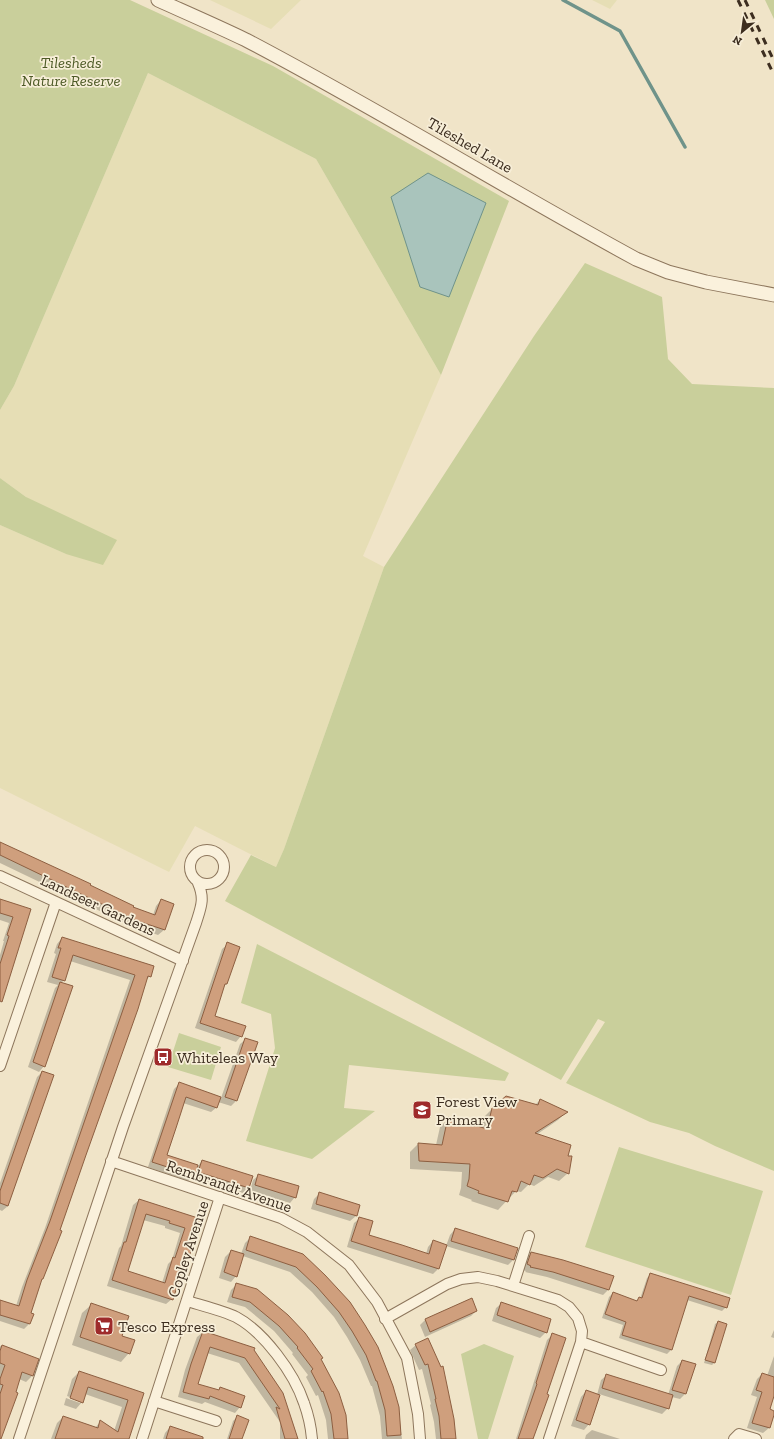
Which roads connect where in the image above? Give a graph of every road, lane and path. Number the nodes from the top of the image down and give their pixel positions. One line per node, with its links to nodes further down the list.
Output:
1 (158, 0): 2 (street, Tileshed Lane)
2 (774, 295)
3 (0, 876): 7 (street, Landseer Gardens)
4 (198, 883): 5 (street); 5 (street); 6 (street)
5 (215, 883): 6 (street)
6 (202, 901): 8 (street)
7 (56, 902): 8 (street, Landseer Gardens); 9 (street)
8 (183, 961): 10 (street)
9 (0, 1066)
10 (111, 1161): 11 (street, Rembrandt Avenue); 20 (street)
11 (220, 1197): 14 (street, Copley Avenue); 15 (street, Rembrandt Avenue)
12 (528, 1236): 13 (street)
13 (513, 1286): 15 (street); 16 (street)
14 (187, 1301): 18 (street, Copley Avenue); 22 (street)
15 (385, 1319): 23 (street, Rembrandt Avenue)
16 (581, 1342): 17 (street); 24 (street)
17 (660, 1370)
18 (154, 1401): 19 (street); 21 (street, Copley Avenue)
19 (216, 1421)
20 (19, 1439)
21 (142, 1439)
22 (312, 1439)
23 (420, 1439)
24 (549, 1439)
25 (734, 1439): 26 (street)
26 (756, 1439)

